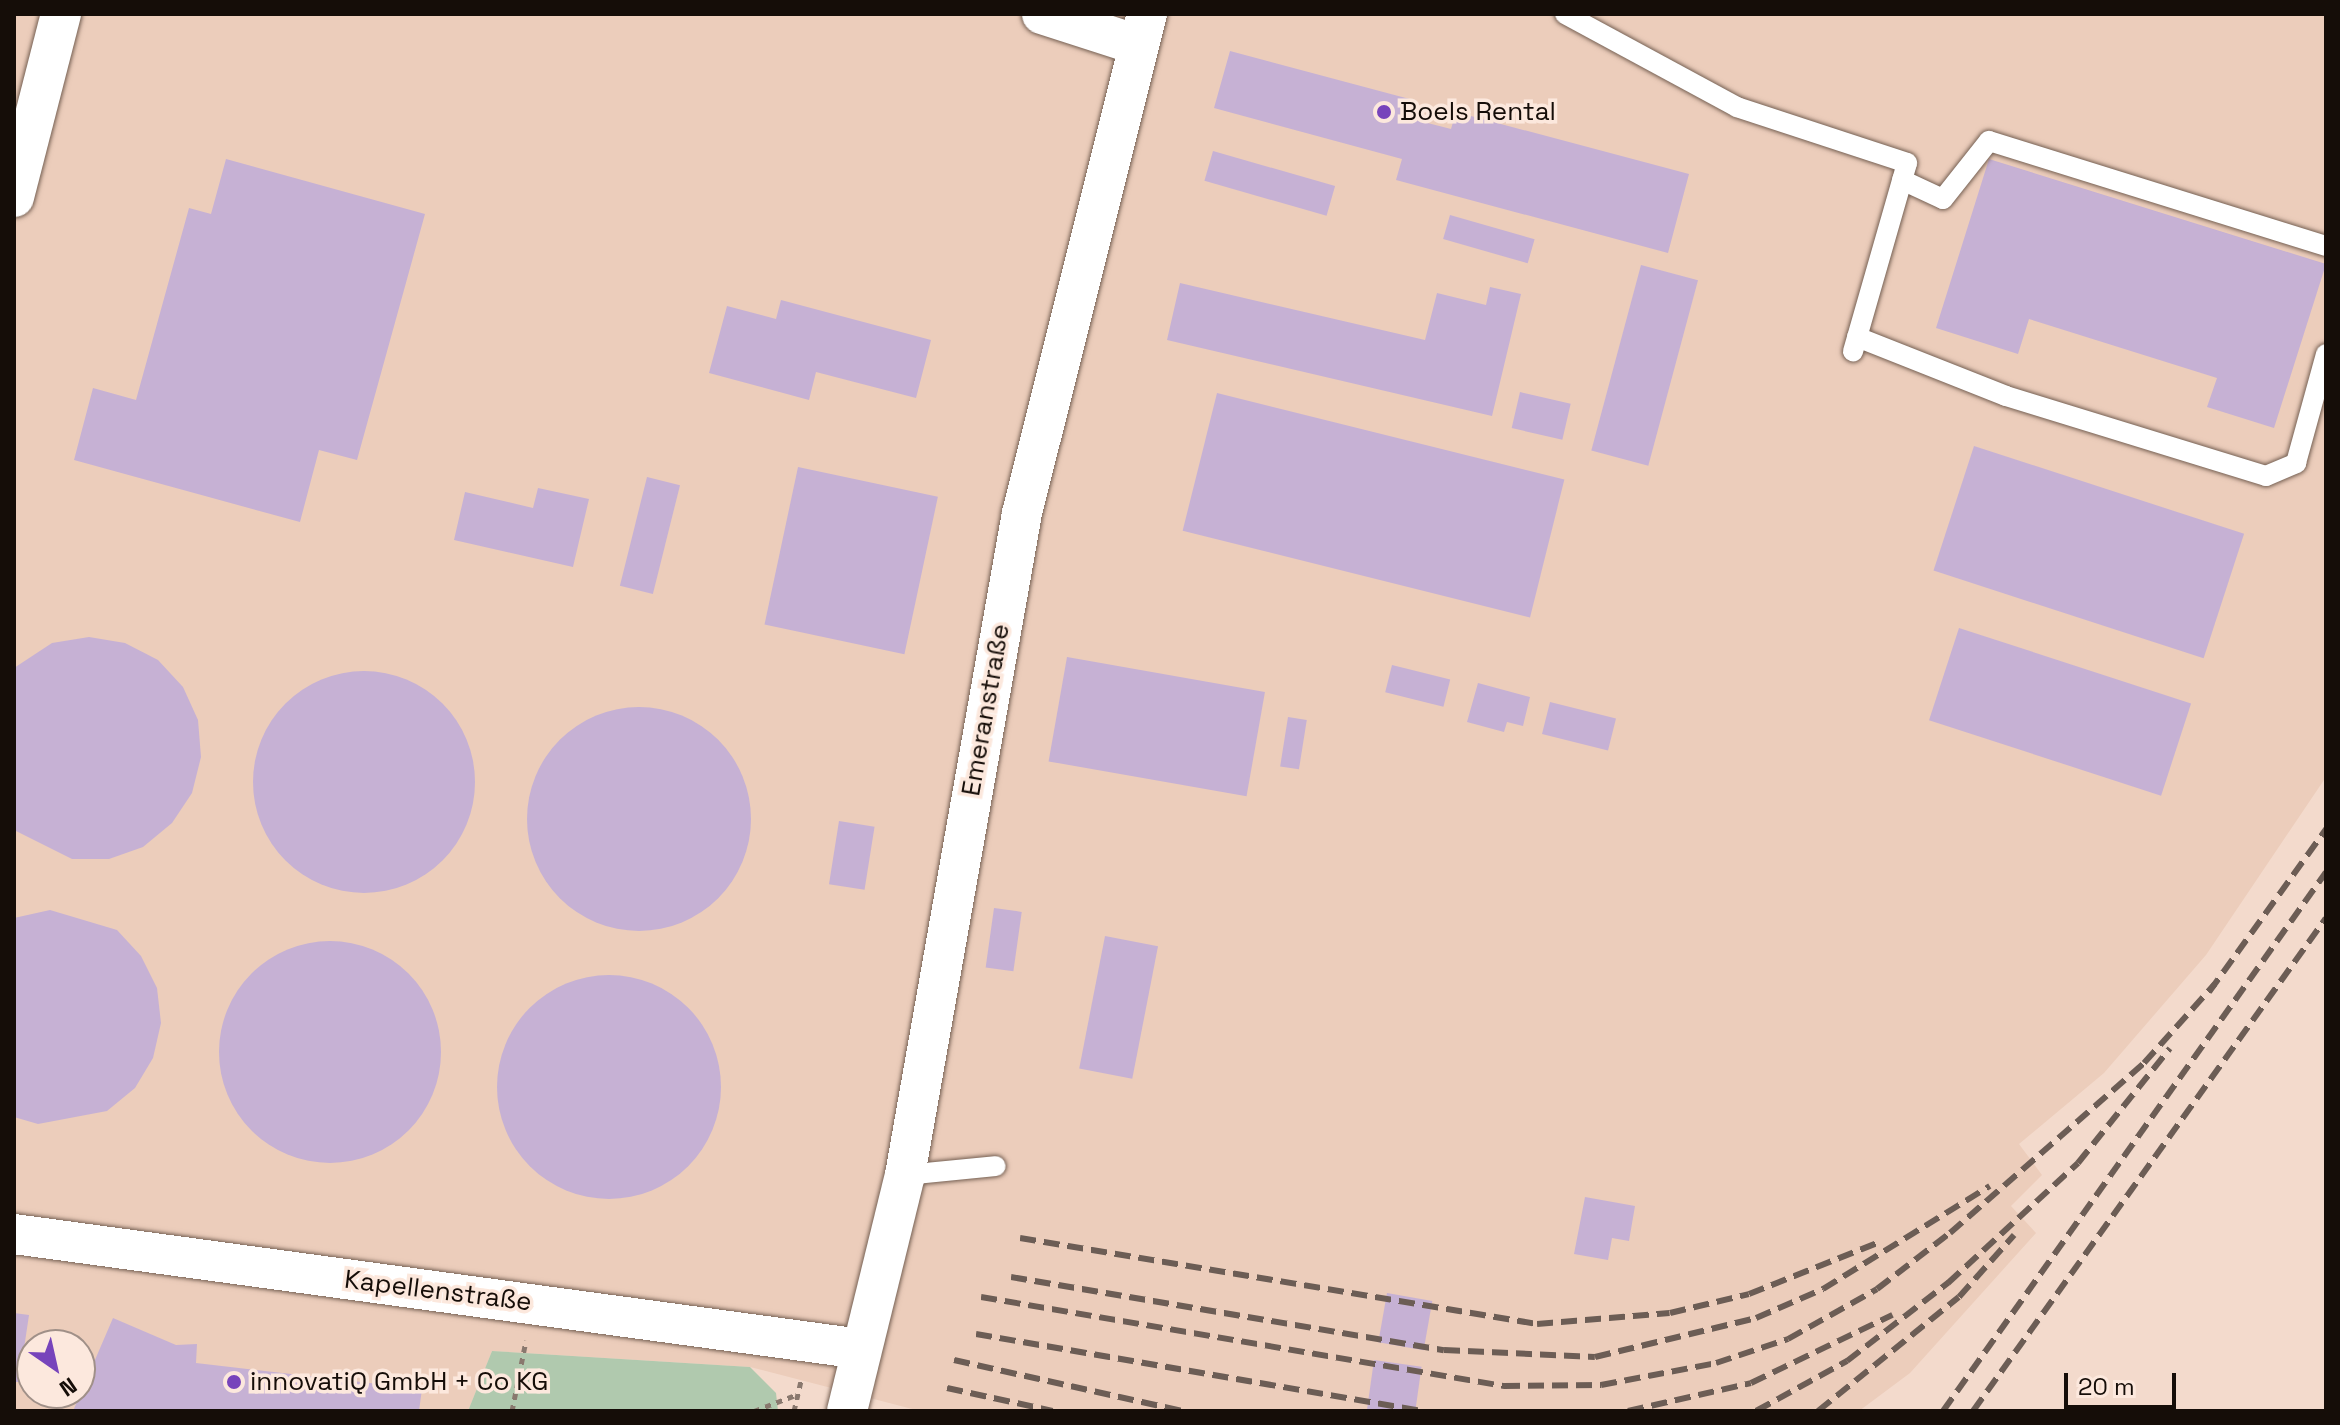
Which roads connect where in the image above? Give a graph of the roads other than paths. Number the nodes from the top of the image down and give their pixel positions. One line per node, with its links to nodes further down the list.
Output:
1 (61, 14): 6 (street)
2 (1042, 14): 4 (street)
3 (1565, 14): 5 (lane)
4 (1143, 29): 10 (street, Emeranstraße)
5 (1902, 180): 7 (lane); 8 (lane)
6 (14, 197)
7 (2326, 246)
8 (2326, 354)
9 (996, 1166): 10 (lane)
10 (905, 1175): 12 (street, Emeranstraße)
11 (14, 1234): 12 (street, Kapellenstraße)
12 (861, 1349): 13 (street, Emeranstraße)
13 (847, 1411)

